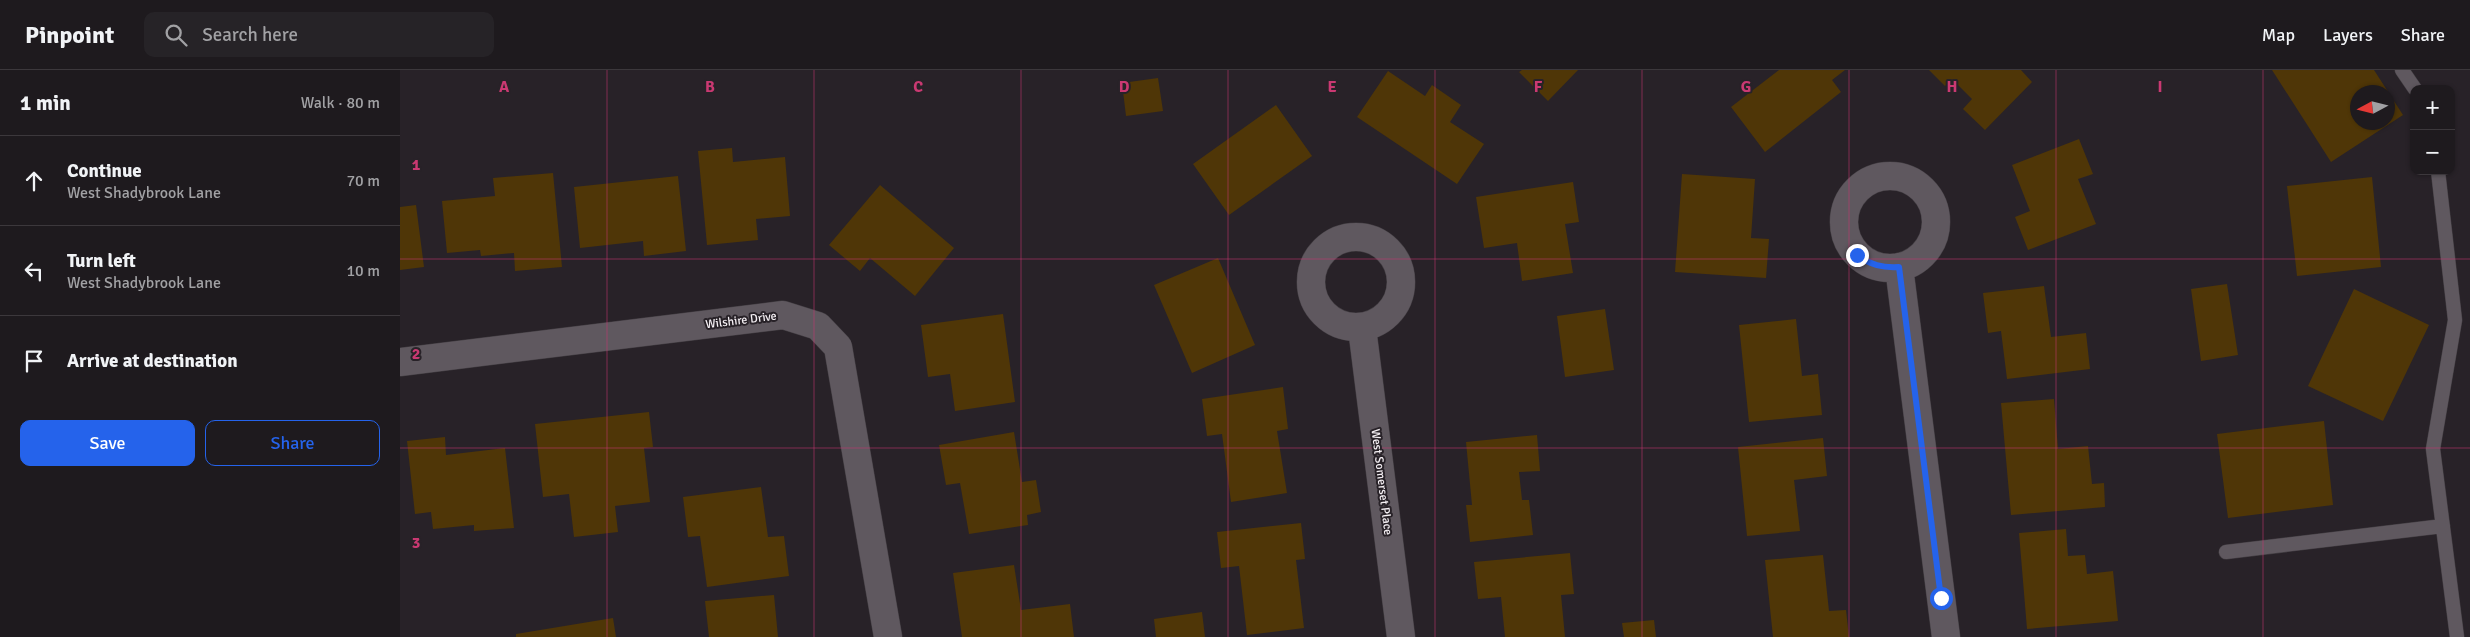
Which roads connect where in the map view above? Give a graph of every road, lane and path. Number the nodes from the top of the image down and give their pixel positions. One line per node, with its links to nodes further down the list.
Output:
1 (2402, 70): 2 (lane)
2 (2412, 85)
3 (2438, 175): 7 (lane)
4 (1899, 267): 11 (street)
5 (1362, 328): 10 (street, West Somerset Place)
6 (400, 362): 9 (street, Wilshire Drive)
7 (2443, 526): 8 (lane); 12 (lane)
8 (2226, 552)
9 (888, 637)
10 (1402, 637)
11 (1946, 637)
12 (2457, 637)

